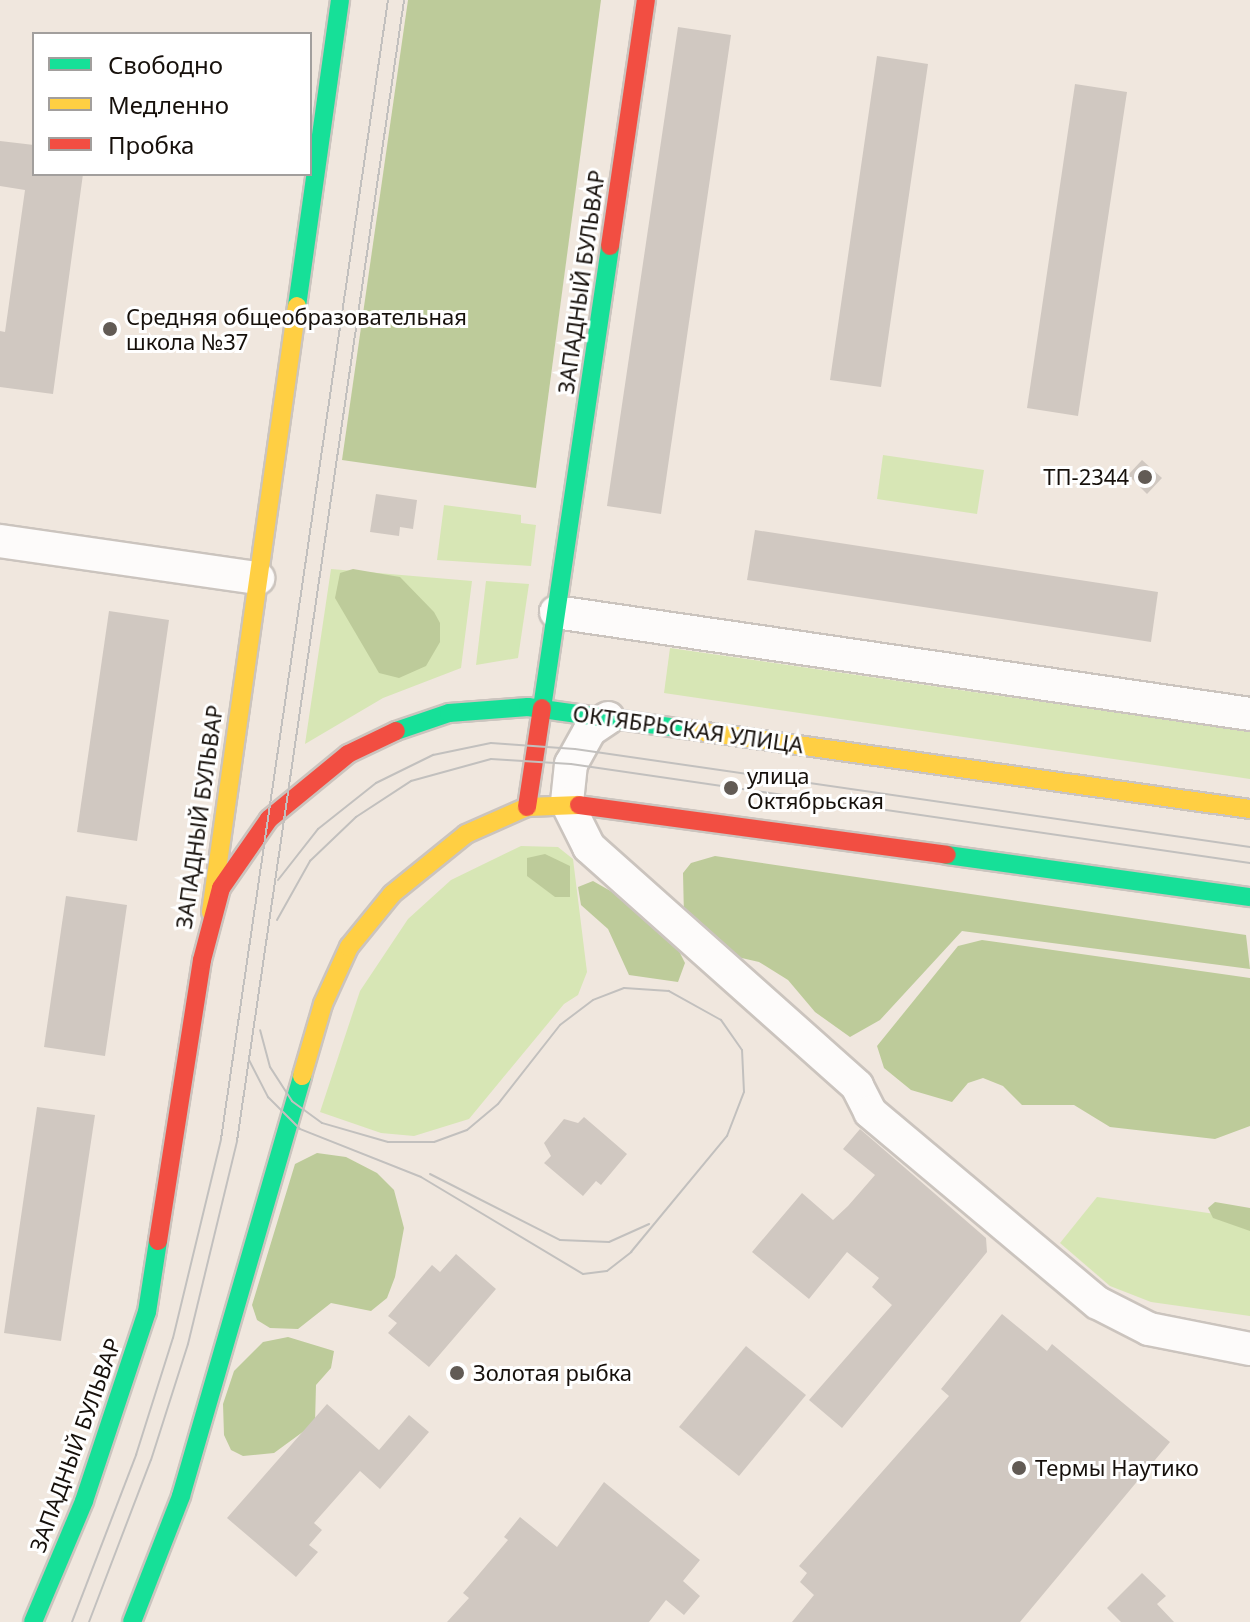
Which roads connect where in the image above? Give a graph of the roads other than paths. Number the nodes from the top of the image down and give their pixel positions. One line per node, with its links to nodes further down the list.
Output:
1 (340, 0): 4 (main road, ЗАПАДНЫЙ БУЛЬВАР)
2 (646, 0): 5 (main road, ЗАПАДНЫЙ БУЛЬВАР)
3 (0, 541): 4 (street)
4 (258, 578): 14 (main road, ЗАПАДНЫЙ БУЛЬВАР)
5 (556, 612): 6 (main road, ЗАПАДНЫЙ БУЛЬВАР); 7 (street)
6 (542, 708): 8 (main road, ОКТЯБРЬСКАЯ УЛИЦА); 9 (main road, ЗАПАДНЫЙ БУЛЬВАР); 14 (main road, ОКТЯБРЬСКАЯ УЛИЦА)
7 (1250, 714)
8 (608, 718): 10 (street); 12 (main road, ОКТЯБРЬСКАЯ УЛИЦА)
9 (533, 769): 10 (street); 11 (main road, ЗАПАДНЫЙ БУЛЬВАР)
10 (567, 803): 11 (main road); 13 (main road); 15 (street)
11 (527, 807): 17 (main road)
12 (1250, 809)
13 (1250, 897)
14 (210, 917): 16 (main road, ЗАПАДНЫЙ БУЛЬВАР)
15 (1250, 1349)
16 (33, 1622)
17 (132, 1622)

